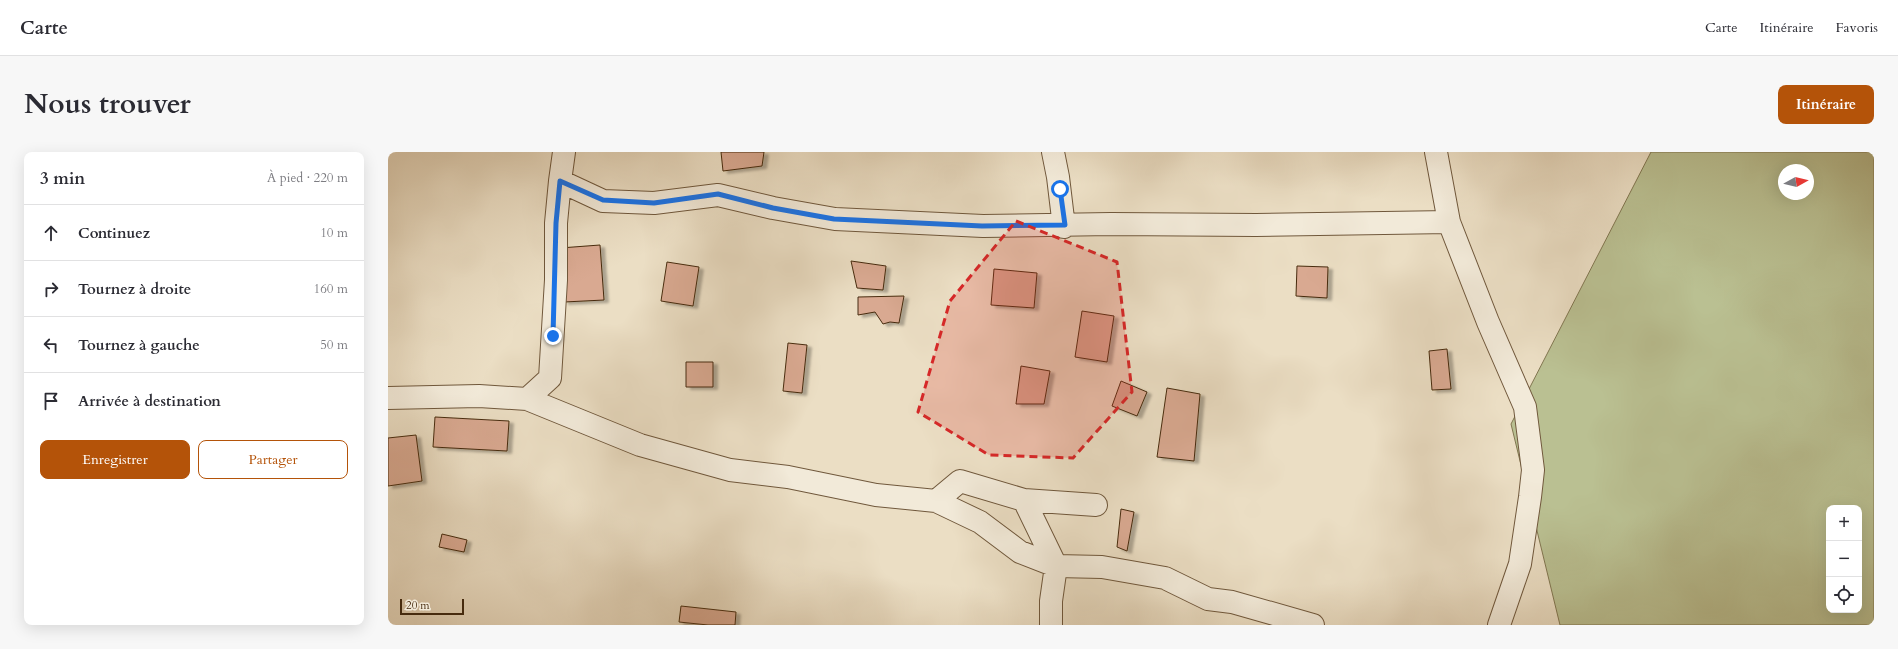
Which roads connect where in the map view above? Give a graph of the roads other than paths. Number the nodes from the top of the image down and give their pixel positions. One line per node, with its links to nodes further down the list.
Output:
1 (564, 152): 4 (street)
2 (1053, 152): 6 (street)
3 (1436, 152): 5 (street)
4 (560, 181): 6 (street); 8 (street)
5 (1449, 222): 6 (street); 15 (street)
6 (1065, 226)
7 (388, 398): 8 (street)
8 (527, 399): 10 (street)
9 (1024, 500): 10 (street); 11 (street); 12 (street)
10 (936, 501): 12 (street)
11 (1096, 505)
12 (1056, 566): 13 (street); 14 (street)
13 (1051, 625)
14 (1313, 625)
15 (1499, 625)

